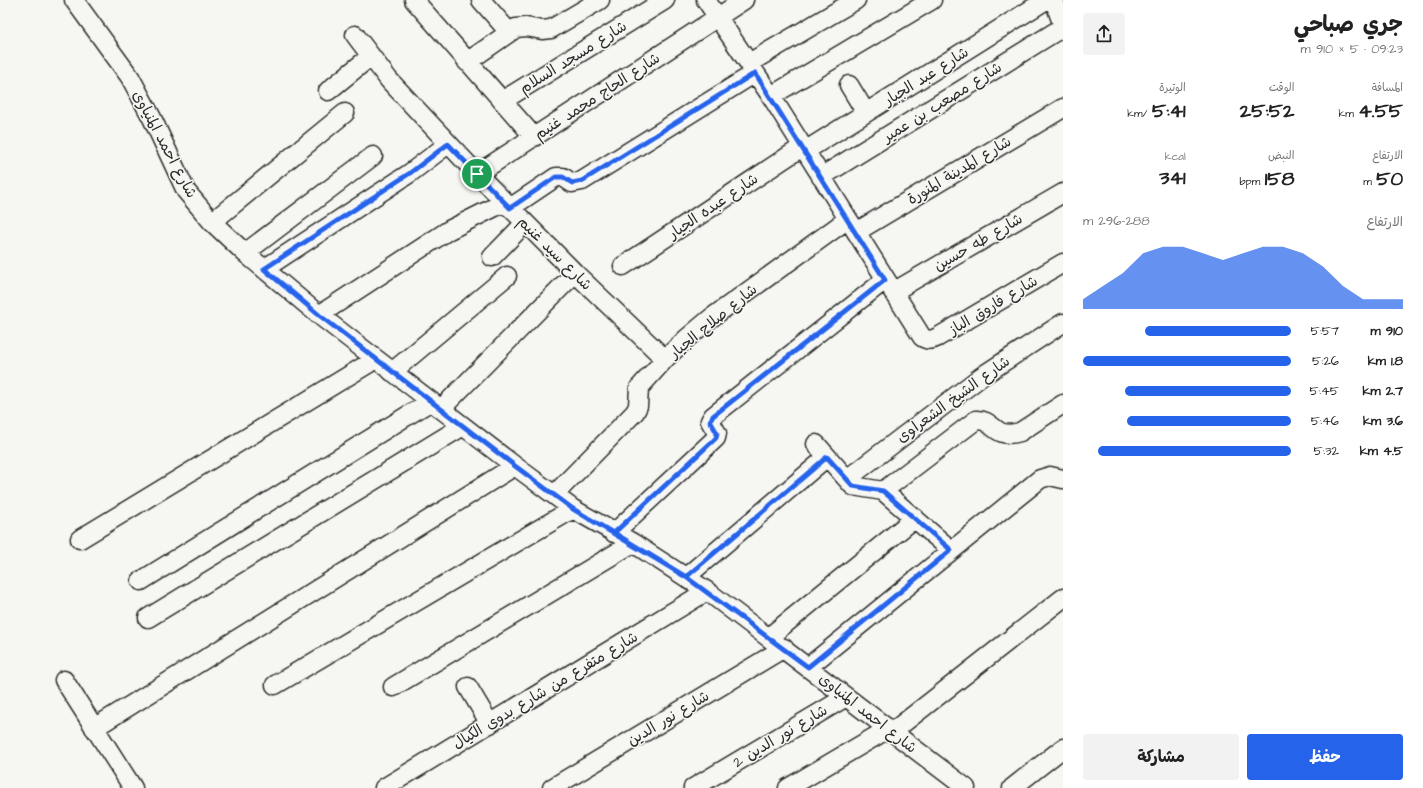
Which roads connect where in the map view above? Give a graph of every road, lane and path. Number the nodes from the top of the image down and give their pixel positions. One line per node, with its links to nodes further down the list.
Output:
1 (74, 0): 34 (street, شارع احمد المنياوى)
2 (414, 0): 17 (street)
3 (600, 0): 14 (street)
4 (665, 0): 22 (street, شارع مسجد السلام)
5 (706, 0): 12 (street)
6 (744, 0): 12 (street, شارع الحاج محمد غنيم)
7 (856, 0): 18 (street)
8 (932, 0): 21 (street)
9 (1046, 0): 25 (street, شارع عبد الجبار)
10 (1054, 0): 13 (street)
11 (485, 1): 14 (street)
12 (717, 16): 18 (street); 26 (street, شارع الحاج محمد غنيم)
13 (1063, 26): 31 (street, شارع مصعب بن عمير)
14 (509, 32): 17 (street)
15 (355, 35): 16 (street, شارع سيد غنيم)
16 (371, 56): 20 (street); 27 (street, شارع سيد غنيم)
17 (467, 62): 22 (street)
18 (752, 68): 21 (street); 33 (street)
19 (849, 85): 25 (street)
20 (328, 90)
21 (771, 96): 28 (street)
22 (502, 101): 26 (street)
23 (1063, 108): 36 (street, شارع المدينة المنورة)
24 (345, 113): 34 (street)
25 (866, 113): 28 (street, شارع عبد الجبار)
26 (534, 137): 30 (street, شارع الحاج محمد غنيم)
27 (448, 144): 30 (street, شارع سيد غنيم); 41 (street)
28 (804, 149): 31 (street); 40 (street, شارع عبده الجيار)
29 (373, 156): 37 (street)
30 (477, 174): 33 (street, شارع سيد غنيم)
31 (821, 177): 36 (street)
32 (1063, 193): 44 (street, شارع طه حسين)
33 (508, 205): 35 (street, شارع سيد غنيم); 45 (street)
34 (212, 222): 37 (street, شارع احمد المنياوى)
35 (524, 224): 38 (street); 42 (street, شارع سيد غنيم)
36 (852, 225): 44 (street); 47 (street, شارع صلاح الجيار)
37 (245, 253): 41 (street, شارع احمد المنياوى)
38 (492, 257)
39 (1063, 263): 44 (street, شارع فاروق الباز)
40 (623, 266)
41 (264, 269): 45 (street, شارع احمد المنياوى)
42 (575, 273): 47 (street, شارع سيد غنيم); 51 (street)
43 (507, 276): 49 (street)
44 (889, 286): 60 (street, شارع طه حسين)
45 (319, 315): 48 (street, شارع احمد المنياوى)
46 (1063, 323): 54 (street, شارع الشيخ الشعراوى)
47 (665, 358): 57 (street, شارع صلاح الجيار)
48 (376, 359): 49 (street, شارع احمد المنياوى); 61 (street)
49 (392, 372): 51 (street, شارع احمد المنياوى)
50 (1063, 404): 56 (street)
51 (436, 405): 52 (street, شارع احمد المنياوى); 65 (street)
52 (463, 426): 53 (street, شارع احمد المنياوى); 68 (street)
53 (515, 466): 57 (street, شارع احمد المنياوى); 78 (street)
54 (847, 479): 56 (street); 64 (street)
55 (1063, 479): 63 (street)
56 (883, 491): 59 (street)
57 (554, 495): 58 (street, شارع احمد المنياوى)
58 (573, 509): 60 (street, شارع احمد المنياوى); 73 (street)
59 (915, 518): 63 (street); 69 (street)
60 (614, 533): 62 (street, شارع احمد المنياوى)
61 (80, 539)
62 (633, 543): 64 (street, شارع احمد المنياوى); 74 (street)
63 (951, 550): 71 (street)
64 (686, 577): 66 (street, شارع احمد المنياوى)
65 (141, 581)
66 (706, 591): 69 (street, شارع احمد المنياوى); 77 (street, شارع متفرع من شارع بدوى الكيال)
67 (1063, 598): 79 (street)
68 (148, 618)
69 (769, 637): 70 (street, شارع احمد المنياوى)
70 (784, 648): 71 (street, شارع احمد المنياوى); 83 (street, شارع نور الدين)
71 (808, 667): 76 (street, شارع احمد المنياوى)
72 (64, 680): 78 (street)
73 (275, 685)
74 (392, 687)
75 (468, 687): 77 (street)
76 (846, 697): 79 (street, شارع احمد المنياوى); 84 (street, شارع نور الدين 2)
77 (490, 724): 82 (street, شارع متفرع من شارع بدوى الكيال)
78 (94, 728): 81 (street)
79 (890, 731): 85 (street); 86 (street, شارع احمد المنياوى)
80 (1063, 748): 87 (street)
81 (133, 788)
82 (384, 788)
83 (552, 788)
84 (693, 788)
85 (788, 788)
86 (966, 788)
87 (1012, 788)

